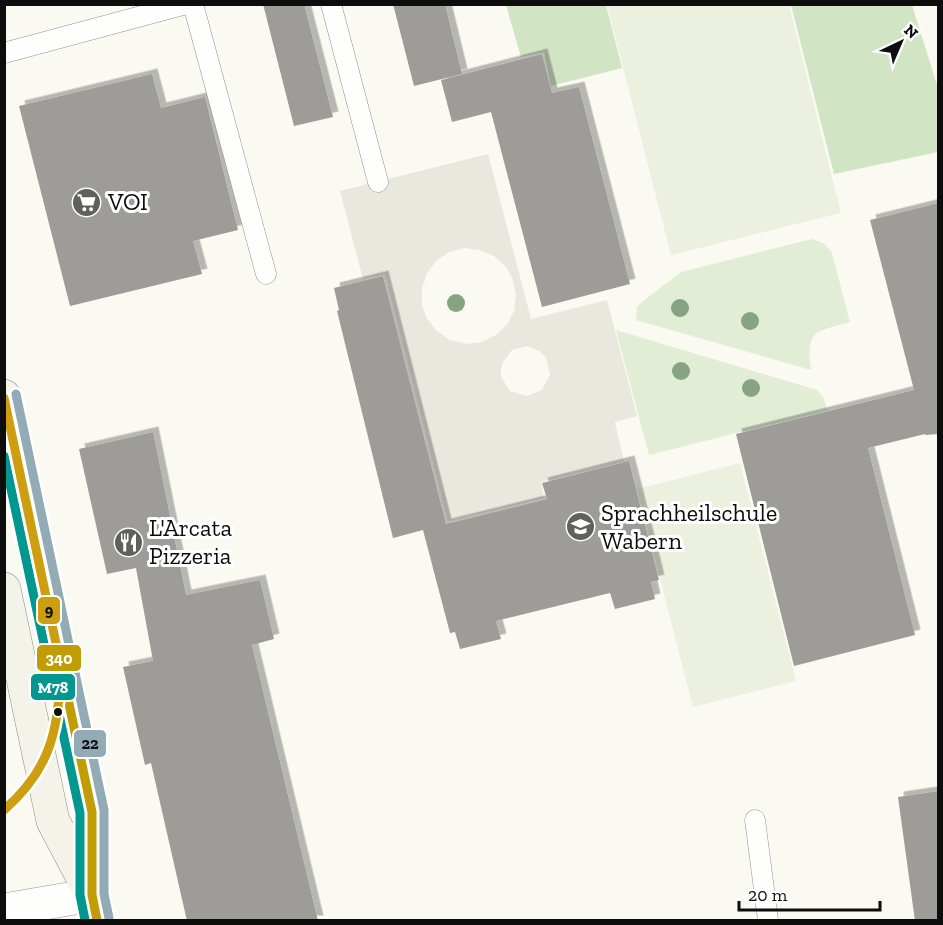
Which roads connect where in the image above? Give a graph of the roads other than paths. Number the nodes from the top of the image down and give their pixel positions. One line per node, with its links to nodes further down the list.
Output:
1 (186, 4): 4 (lane)
2 (193, 4): 6 (lane)
3 (331, 4): 5 (lane)
4 (4, 53)
5 (378, 182)
6 (266, 274)
7 (4, 396): 10 (main road)
8 (4, 589): 10 (main road)
9 (755, 820): 12 (lane)
10 (95, 908): 11 (street)
11 (4, 910)
12 (768, 921)

